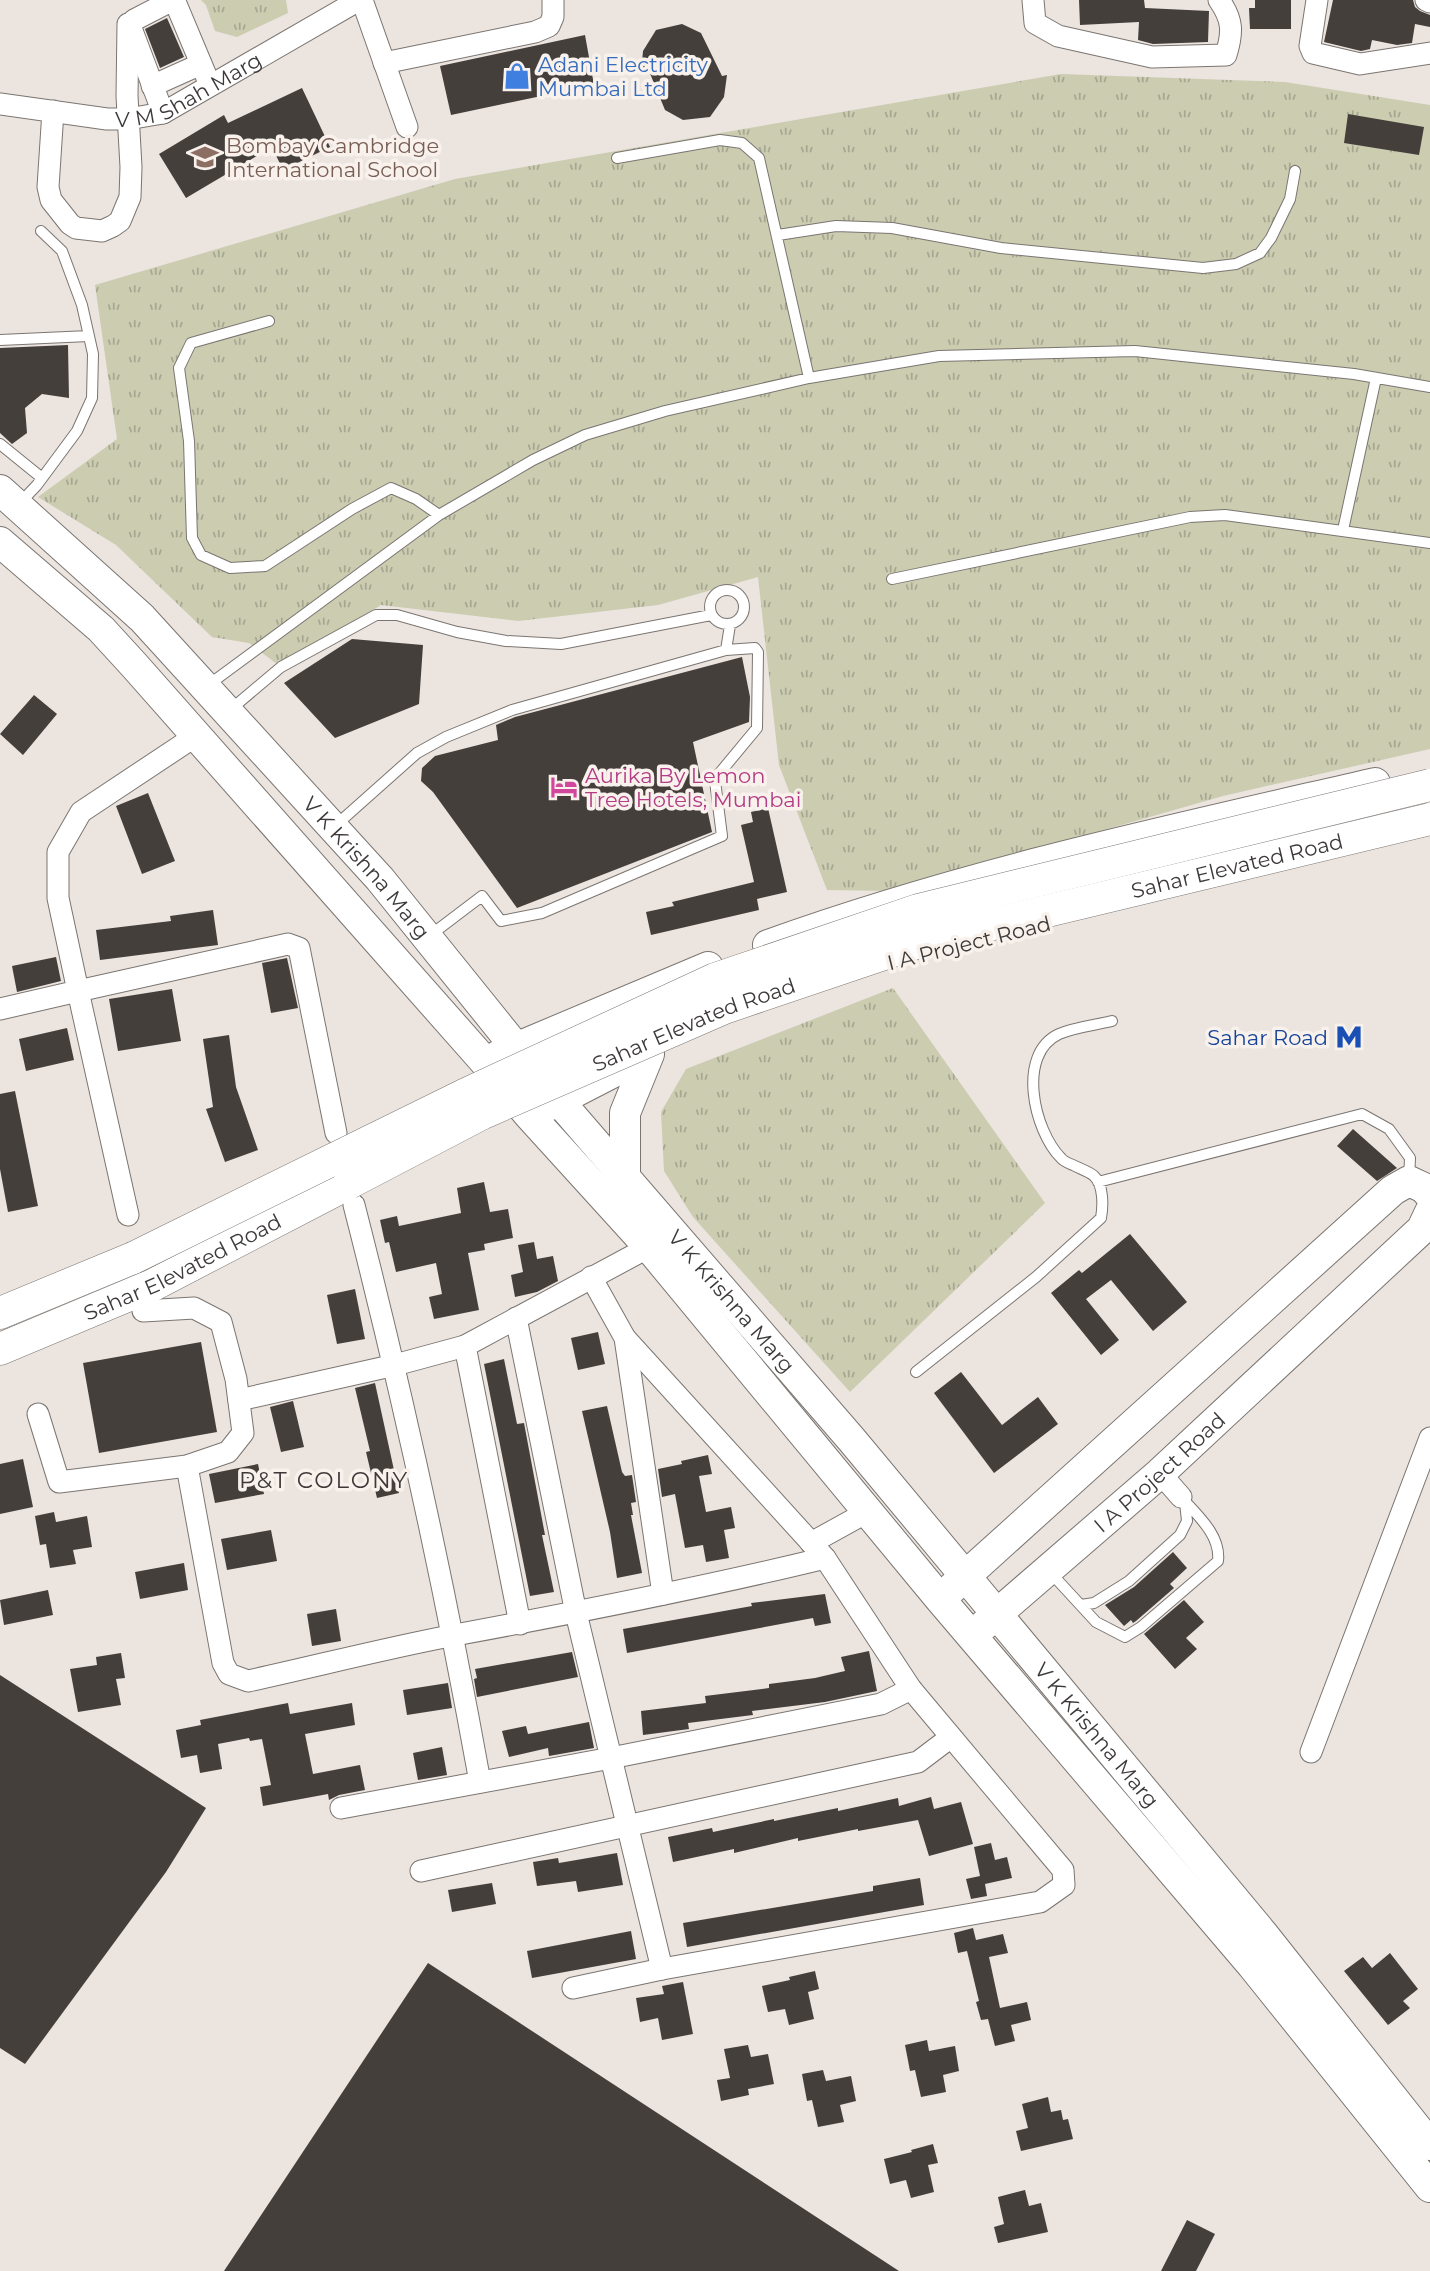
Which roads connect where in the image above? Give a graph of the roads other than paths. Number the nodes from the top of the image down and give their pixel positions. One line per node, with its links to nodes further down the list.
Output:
1 (361, 0): 8 (street); 10 (street, V M Shah Marg)
2 (553, 0): 8 (street)
3 (1033, 0): 4 (street)
4 (1219, 0)
5 (1317, 0): 7 (street)
6 (128, 24): 15 (street)
7 (1430, 53)
8 (384, 63): 16 (street)
9 (201, 64): 10 (street); 11 (street); 11 (street)
10 (210, 85): 14 (street, V M Shah Marg)
11 (152, 86): 14 (street)
12 (0, 104): 13 (street, V M Shah Marg)
13 (53, 111): 15 (street, V M Shah Marg); 15 (street)
14 (163, 113): 15 (street, V M Shah Marg)
15 (128, 118)
16 (407, 127)
17 (617, 158): 20 (lane)
18 (1295, 172): 20 (lane)
19 (41, 231): 22 (lane)
20 (778, 235): 24 (lane)
21 (269, 320): 30 (lane)
22 (89, 336): 23 (lane); 28 (lane)
23 (0, 340)
24 (809, 378): 25 (lane); 30 (lane)
25 (1376, 378): 26 (lane); 31 (lane)
26 (1430, 387)
27 (0, 444): 28 (lane)
28 (42, 478): 29 (lane)
29 (9, 498): 35 (street, V K Krishna Marg)
30 (439, 515): 40 (lane)
31 (1343, 530): 33 (lane); 34 (lane)
32 (0, 542): 38 (street, V K Krishna Marg)
33 (1430, 544)
34 (892, 579)
35 (137, 614): 38 (street); 40 (street, V K Krishna Marg)
36 (711, 615): 37 (lane); 37 (lane); 41 (lane)
37 (730, 625): 39 (lane)
38 (110, 638): 42 (street, V K Krishna Marg)
39 (726, 650): 46 (lane); 48 (lane)
40 (205, 688): 41 (street, V K Krishna Marg)
41 (228, 712): 46 (street, V K Krishna Marg)
42 (197, 735): 49 (street); 56 (street, V K Krishna Marg)
43 (1430, 770): 52 (street)
44 (1430, 785): 69 (main road, Sahar Elevated Road, bridge)
45 (1430, 819): 73 (main road, Sahar Elevated Road, bridge)
46 (333, 828): 48 (street, V K Krishna Marg)
47 (1430, 834): 55 (street, I A Project Road)
48 (428, 937): 51 (street, V K Krishna Marg)
49 (78, 991): 50 (street); 59 (street); 65 (street)
50 (0, 1009)
51 (487, 1010): 52 (street); 54 (street, V K Krishna Marg)
52 (578, 1020): 54 (street)
53 (1112, 1021): 61 (lane)
54 (516, 1046): 56 (street); 57 (street, V K Krishna Marg)
55 (649, 1054): 57 (street, I A Project Road); 60 (street)
56 (485, 1062): 58 (street, V K Krishna Marg)
57 (559, 1101): 58 (street, I A Project Road); 60 (street, V K Krishna Marg)
58 (529, 1115): 66 (street, V K Krishna Marg)
59 (336, 1133)
60 (625, 1178): 66 (street, V K Krishna Marg)
61 (1098, 1182): 62 (lane); 75 (lane)
62 (1420, 1188): 85 (street)
63 (354, 1205): 74 (street)
64 (1430, 1212): 80 (street, I A Project Road)
65 (128, 1214)
66 (660, 1239): 67 (street); 82 (street, V K Krishna Marg); 85 (street, V K Krishna Marg)
67 (592, 1277): 70 (street); 71 (street)
68 (142, 1311): 76 (street)
69 (0, 1312)
70 (516, 1318): 72 (street); 89 (street)
71 (625, 1338): 83 (street); 86 (street)
72 (465, 1346): 74 (street); 91 (street)
73 (0, 1349)
74 (395, 1365): 76 (street); 92 (street)
75 (916, 1372)
76 (239, 1400): 79 (street)
77 (38, 1414): 79 (street)
78 (1430, 1438): 96 (street)
79 (187, 1466): 92 (street)
80 (1160, 1472): 81 (street); 84 (street, I A Project Road)
81 (1183, 1499): 88 (lane); 88 (lane)
82 (869, 1511): 83 (street); 87 (street, V K Krishna Marg)
83 (818, 1551): 86 (street); 94 (street)
84 (1048, 1570): 88 (lane); 90 (street, I A Project Road)
85 (965, 1577): 87 (street); 90 (street, V K Krishna Marg)
86 (663, 1594): 89 (street)
87 (940, 1599): 93 (street, V K Krishna Marg)
88 (1081, 1605)
89 (576, 1613): 91 (street); 97 (street)
90 (997, 1614): 93 (street, I A Project Road); 102 (street, V K Krishna Marg)
91 (520, 1625): 92 (street)
92 (454, 1636): 98 (street)
93 (972, 1636): 102 (street, V K Krishna Marg)
94 (911, 1689): 95 (street); 97 (street)
95 (951, 1737): 100 (street); 103 (street)
96 (1311, 1752)
97 (611, 1758): 98 (street); 100 (street)
98 (481, 1782): 99 (street)
99 (341, 1808)
100 (628, 1828): 101 (street); 103 (street)
101 (421, 1871)
102 (1253, 1944): 105 (street, V K Krishna Marg); 106 (street, V K Krishna Marg)
103 (662, 1969): 104 (street)
104 (573, 1988)
105 (1430, 2145)
106 (1430, 2188)

